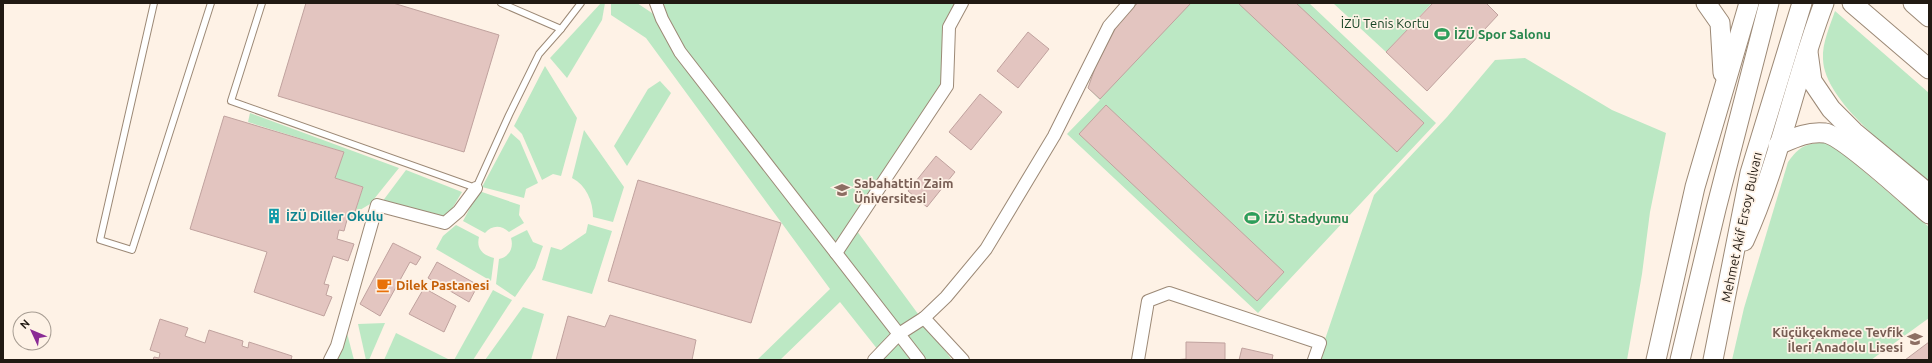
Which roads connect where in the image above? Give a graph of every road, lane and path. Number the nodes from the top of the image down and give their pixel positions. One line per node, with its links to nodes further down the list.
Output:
1 (154, 3): 2 (lane)
2 (212, 3)
3 (262, 3): 22 (lane)
4 (501, 3): 17 (lane)
5 (581, 3): 17 (lane)
6 (656, 3): 25 (street)
7 (962, 3): 25 (street)
8 (1129, 3): 27 (street)
9 (1706, 3): 20 (main road)
10 (1749, 3): 20 (main road)
11 (1770, 3): 36 (main road, Mehmet Akif Ersoy Bulvarı)
12 (1802, 3): 26 (main road, Mehmet Akif Ersoy Bulvarı)
13 (1824, 3): 18 (main road)
14 (1852, 3): 19 (main road)
15 (1913, 3): 16 (main road)
16 (1929, 17)
17 (561, 29): 22 (lane)
18 (1807, 49): 21 (main road); 23 (main road)
19 (1929, 69)
20 (1724, 92): 35 (main road)
21 (1778, 145): 24 (main road); 26 (main road)
22 (476, 188): 29 (street)
23 (1929, 194)
24 (1929, 214)
25 (836, 253): 28 (street)
26 (1730, 271): 37 (main road, Mehmet Akif Ersoy Bulvarı)
27 (924, 318): 28 (street); 32 (street)
28 (899, 334): 30 (street); 31 (street)
29 (330, 360)
30 (874, 360)
31 (919, 360)
32 (963, 360)
33 (1138, 360): 34 (street)
34 (1314, 360)
35 (1656, 360)
36 (1680, 360)
37 (1713, 360)

